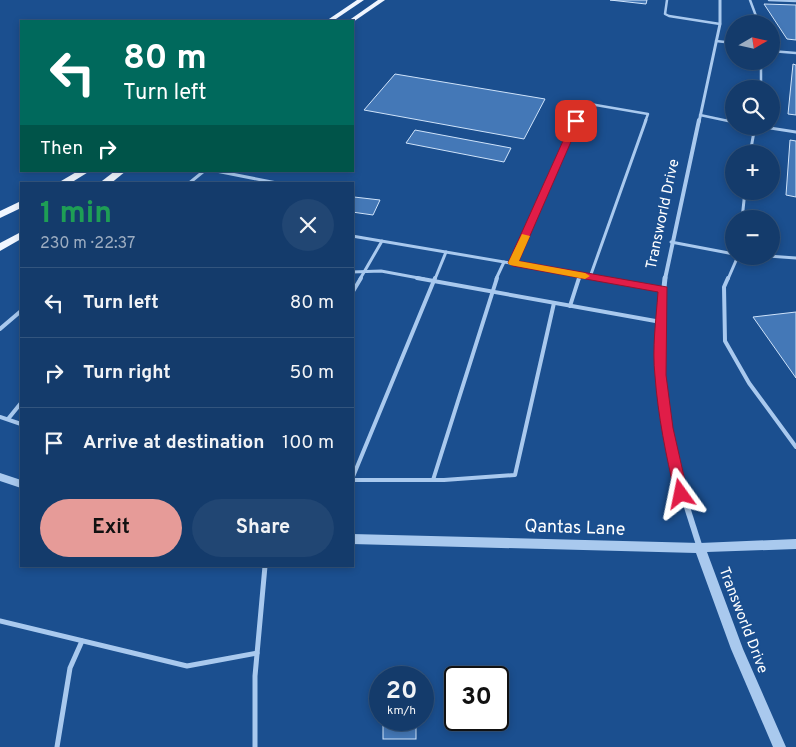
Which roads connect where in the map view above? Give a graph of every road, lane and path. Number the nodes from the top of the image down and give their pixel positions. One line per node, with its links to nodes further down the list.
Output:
1 (361, 0): 9 (main road)
2 (382, 0): 10 (main road)
3 (667, 0): 11 (lane)
4 (720, 0): 11 (street, Transworld Drive)
5 (750, 0): 8 (lane)
6 (769, 0): 7 (lane)
7 (796, 1)
8 (756, 15)
9 (331, 20)
10 (352, 20)
11 (720, 24): 12 (street, Transworld Drive)
12 (716, 41): 13 (lane); 16 (street, Transworld Drive)
13 (725, 42)
14 (780, 52): 15 (lane)
15 (796, 53)
16 (700, 115): 17 (lane); 33 (street, Transworld Drive)
17 (725, 120)
18 (780, 130): 19 (lane)
19 (796, 132)
20 (84, 172): 24 (main road)
21 (120, 172): 25 (main road)
22 (203, 172): 26 (lane)
23 (221, 172): 27 (lane)
24 (66, 182)
25 (105, 182)
26 (190, 182)
27 (272, 182)
28 (20, 205): 29 (main road)
29 (0, 215)
30 (20, 236): 34 (main road)
31 (354, 236): 32 (lane)
32 (382, 241): 35 (lane); 42 (lane)
33 (672, 242): 36 (lane); 48 (street, Transworld Drive)
34 (0, 248)
35 (446, 252): 39 (lane); 46 (lane)
36 (725, 252)
37 (780, 257): 38 (lane)
38 (796, 258)
39 (504, 262): 40 (lane); 49 (lane)
40 (513, 263): 44 (lane); 45 (lane)
41 (734, 265): 59 (lane)
42 (363, 271): 43 (lane); 46 (lane); 47 (lane)
43 (354, 272)
44 (580, 275): 45 (lane); 51 (lane)
45 (590, 277): 48 (lane)
46 (436, 281): 49 (lane); 60 (lane)
47 (354, 289)
48 (663, 289): 53 (street, Transworld Drive)
49 (492, 292): 50 (lane); 63 (lane)
50 (554, 303): 51 (lane); 63 (lane)
51 (570, 306): 53 (lane)
52 (20, 312): 54 (lane)
53 (661, 322): 67 (street, Transworld Drive)
54 (0, 329)
55 (20, 404): 57 (lane)
56 (0, 417): 57 (lane)
57 (8, 419): 58 (lane)
58 (20, 424)
59 (796, 447)
60 (354, 475)
61 (0, 477): 64 (street)
62 (354, 480): 63 (lane)
63 (433, 480)
64 (20, 484)
65 (354, 539): 67 (street, Qantas Lane)
66 (796, 544): 67 (street, Qantas Lane)
67 (700, 548): 74 (street, Transworld Drive)
68 (265, 567): 71 (lane)
69 (0, 621): 70 (lane)
70 (82, 641): 71 (lane); 72 (lane)
71 (258, 653): 73 (lane)
72 (57, 747)
73 (255, 747)
74 (780, 747)

